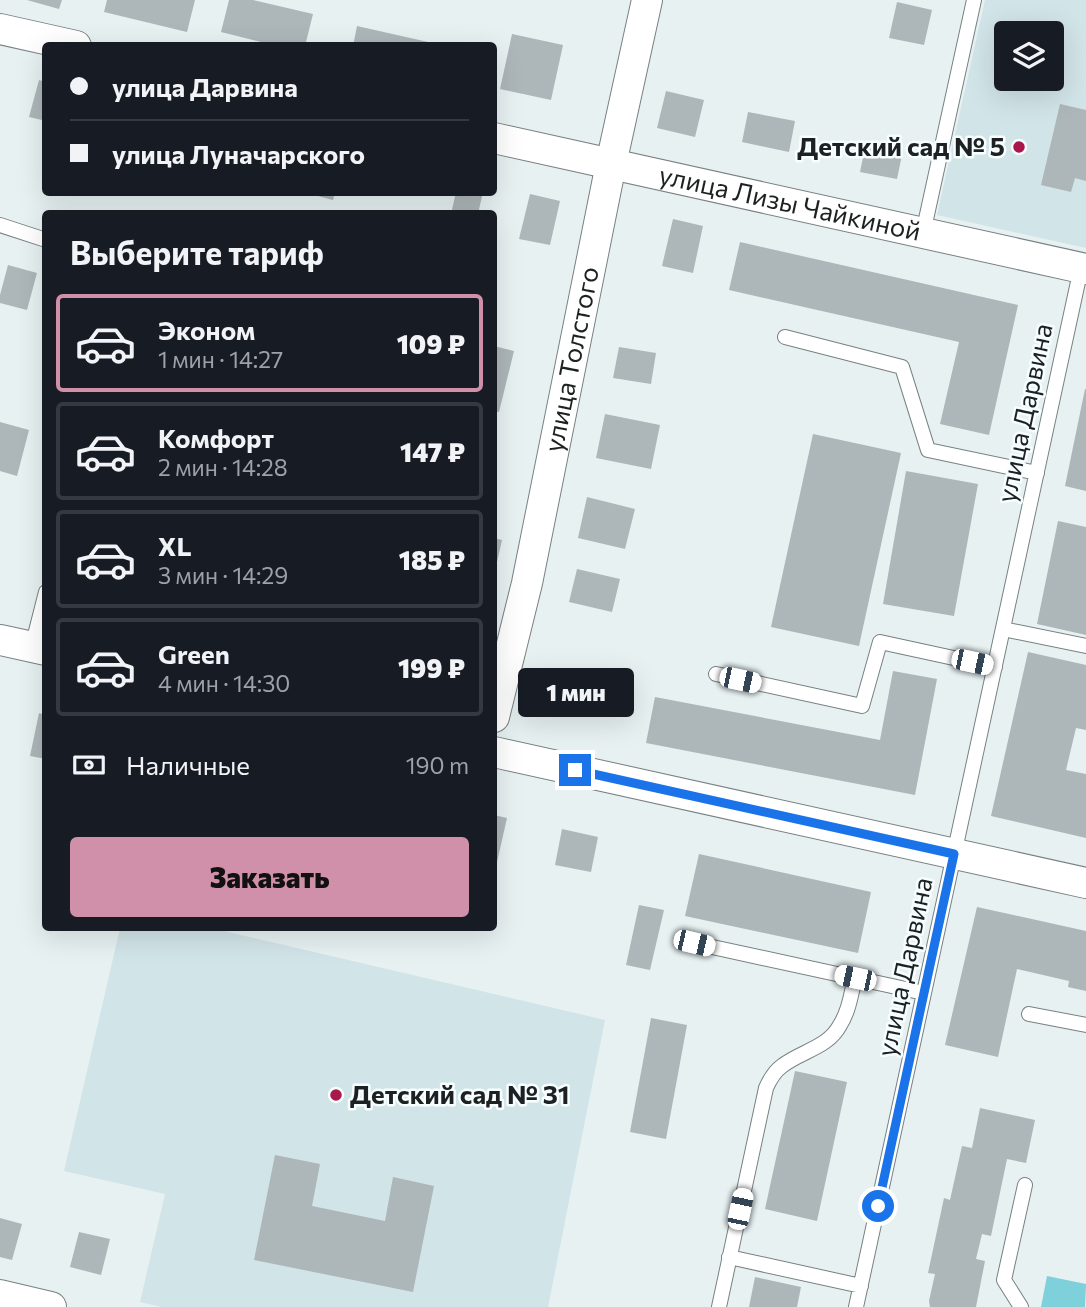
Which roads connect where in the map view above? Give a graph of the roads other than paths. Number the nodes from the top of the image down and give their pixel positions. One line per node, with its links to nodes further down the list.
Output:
1 (647, 0): 6 (street, улица Толстого)
2 (974, 0): 8 (lane)
3 (0, 29): 4 (street)
4 (58, 42)
5 (497, 139): 6 (street, улица Лизы Чайкиной)
6 (611, 164): 8 (street, улица Лизы Чайкиной); 20 (street, улица Толстого)
7 (0, 225): 9 (lane)
8 (923, 233): 10 (street, улица Лизы Чайкиной)
9 (42, 239)
10 (1084, 269): 12 (lane, улица Дарвина)
11 (785, 337): 12 (lane)
12 (1037, 472): 14 (lane, улица Дарвина)
13 (42, 625): 17 (lane)
14 (1003, 629): 16 (lane); 18 (lane, улица Дарвина)
15 (0, 640): 17 (street)
16 (1086, 646)
17 (39, 649)
18 (995, 667): 19 (lane); 22 (lane, улица Дарвина)
19 (716, 674)
20 (497, 705)
21 (497, 753): 22 (street)
22 (954, 854): 23 (street); 26 (lane, улица Дарвина)
23 (1086, 883)
24 (694, 943): 25 (lane)
25 (855, 978): 26 (lane); 30 (lane)
26 (924, 993): 31 (lane, улица Дарвина)
27 (1029, 1014): 28 (lane)
28 (1086, 1025)
29 (1025, 1185): 36 (lane)
30 (729, 1257): 31 (lane); 34 (lane)
31 (861, 1286): 35 (lane, улица Дарвина)
32 (0, 1295): 33 (street)
33 (51, 1307)
34 (719, 1307)
35 (856, 1307)
36 (1021, 1307)

